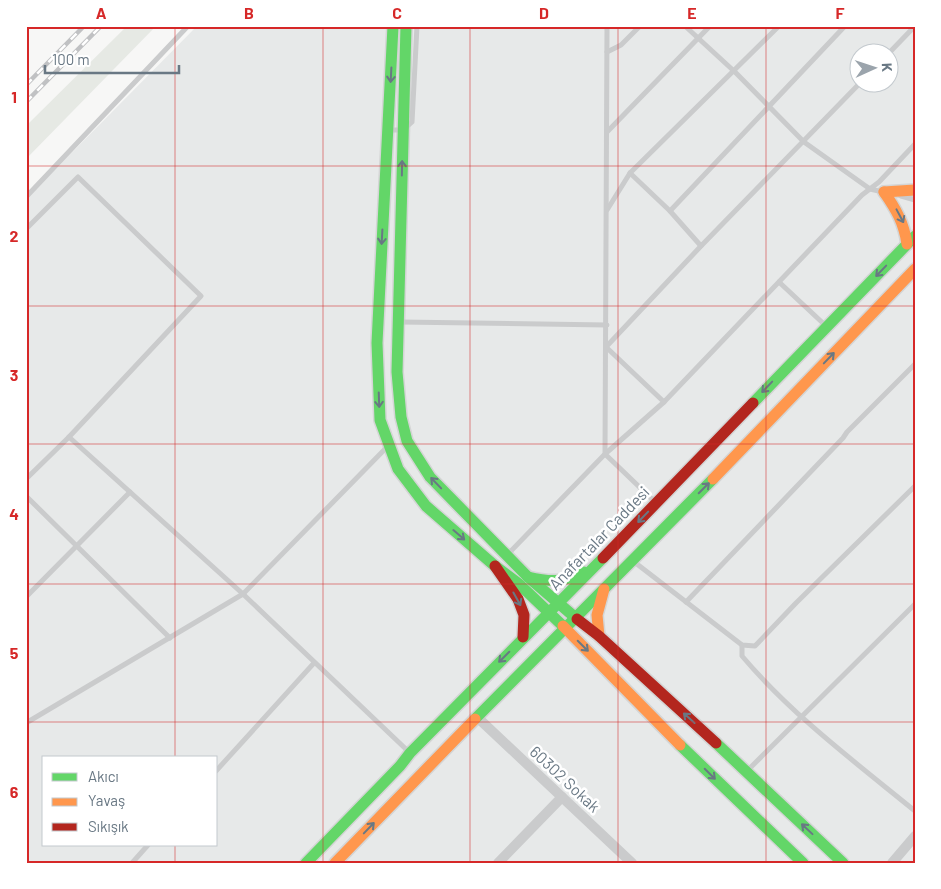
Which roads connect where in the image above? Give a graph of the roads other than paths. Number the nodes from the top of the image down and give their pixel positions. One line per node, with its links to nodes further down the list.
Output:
1 (188, 26): 27 (lane)
2 (393, 26): 18 (main road, one-way to 18)
3 (406, 26): 19 (main road)
4 (417, 26): 19 (lane)
5 (607, 26): 14 (lane)
6 (640, 26): 14 (lane)
7 (685, 26): 12 (lane)
8 (710, 26): 12 (lane)
9 (779, 26): 15 (lane)
10 (845, 26): 17 (lane)
11 (915, 26): 13 (lane)
12 (699, 38): 15 (lane); 20 (lane)
13 (898, 44)
14 (607, 52): 20 (lane)
15 (734, 72): 17 (lane); 23 (lane)
16 (852, 92): 21 (lane)
17 (770, 107): 21 (lane); 30 (lane)
18 (388, 130): 19 (lane); 43 (main road, one-way to 43)
19 (403, 130): 36 (main road, one-way to 19)
20 (607, 133): 29 (lane)
21 (804, 142): 25 (lane); 33 (lane)
22 (915, 144): 24 (lane)
23 (630, 173): 29 (lane); 30 (lane)
24 (881, 187): 25 (lane); 25 (lane); 26 (main road); 28 (lane); 32 (main road, one-way to 32)
25 (870, 189): 35 (lane)
26 (915, 190)
27 (26, 198)
28 (915, 200)
29 (607, 210): 37 (lane)
30 (670, 210): 33 (lane)
31 (26, 229): 42 (lane)
32 (911, 240): 38 (main road, Anafartalar Caddesi, one-way to 38)
33 (701, 246): 39 (lane)
34 (913, 273): 52 (main road, one-way to 34)
35 (779, 282): 38 (lane); 41 (lane)
36 (398, 322): 37 (lane); 51 (main road, one-way to 36)
37 (606, 324): 39 (lane)
38 (826, 326): 49 (main road, Anafartalar Caddesi, one-way to 49)
39 (606, 347): 41 (lane); 44 (lane)
40 (915, 364): 59 (lane)
41 (664, 402): 44 (lane)
42 (69, 437): 45 (lane); 47 (lane)
43 (389, 445): 53 (main road, one-way to 53); 57 (lane)
44 (605, 454): 49 (lane); 51 (lane)
45 (26, 479)
46 (915, 486): 68 (lane)
47 (130, 492): 50 (lane); 57 (lane)
48 (26, 496): 50 (lane)
49 (656, 502): 54 (main road, Anafartalar Caddesi, one-way to 54)
50 (77, 546): 58 (lane); 66 (lane)
51 (506, 556): 55 (main road)
52 (632, 560): 56 (main road); 59 (lane)
53 (495, 566): 62 (main road); 67 (main road, one-way to 67)
54 (592, 568): 55 (main road); 60 (main road, Anafartalar Caddesi)
55 (528, 577): 60 (main road)
56 (605, 587): 63 (main road); 65 (main road)
57 (243, 594): 66 (lane); 69 (lane)
58 (26, 597)
59 (686, 602): 68 (lane)
60 (558, 604): 62 (main road, Anafartalar Caddesi); 63 (main road)
61 (915, 604): 71 (lane)
62 (549, 612): 64 (main road); 67 (main road, Anafartalar Caddesi)
63 (576, 617): 64 (main road); 65 (main road)
64 (564, 628): 70 (main road); 85 (main road, one-way to 85)
65 (599, 636): 75 (main road, one-way to 65)
66 (170, 638): 72 (lane)
67 (524, 638): 73 (main road, Anafartalar Caddesi, one-way to 73)
68 (742, 645): 71 (lane)
69 (314, 663): 73 (lane); 74 (lane)
70 (477, 717): 76 (street, 60302 Sokak); 82 (main road, one-way to 70)
71 (801, 717): 75 (lane); 77 (lane)
72 (26, 724)
73 (410, 753): 81 (main road, Anafartalar Caddesi)
74 (218, 769)
75 (746, 772): 86 (main road, one-way to 75)
76 (562, 798): 83 (street); 84 (street, 60302 Sokak)
77 (915, 811)
78 (915, 836): 87 (street)
79 (147, 846): 80 (lane)
80 (132, 863)
81 (306, 863)
82 (335, 863)
83 (498, 863)
84 (632, 863)
85 (803, 863)
86 (843, 863)
87 (892, 863)

